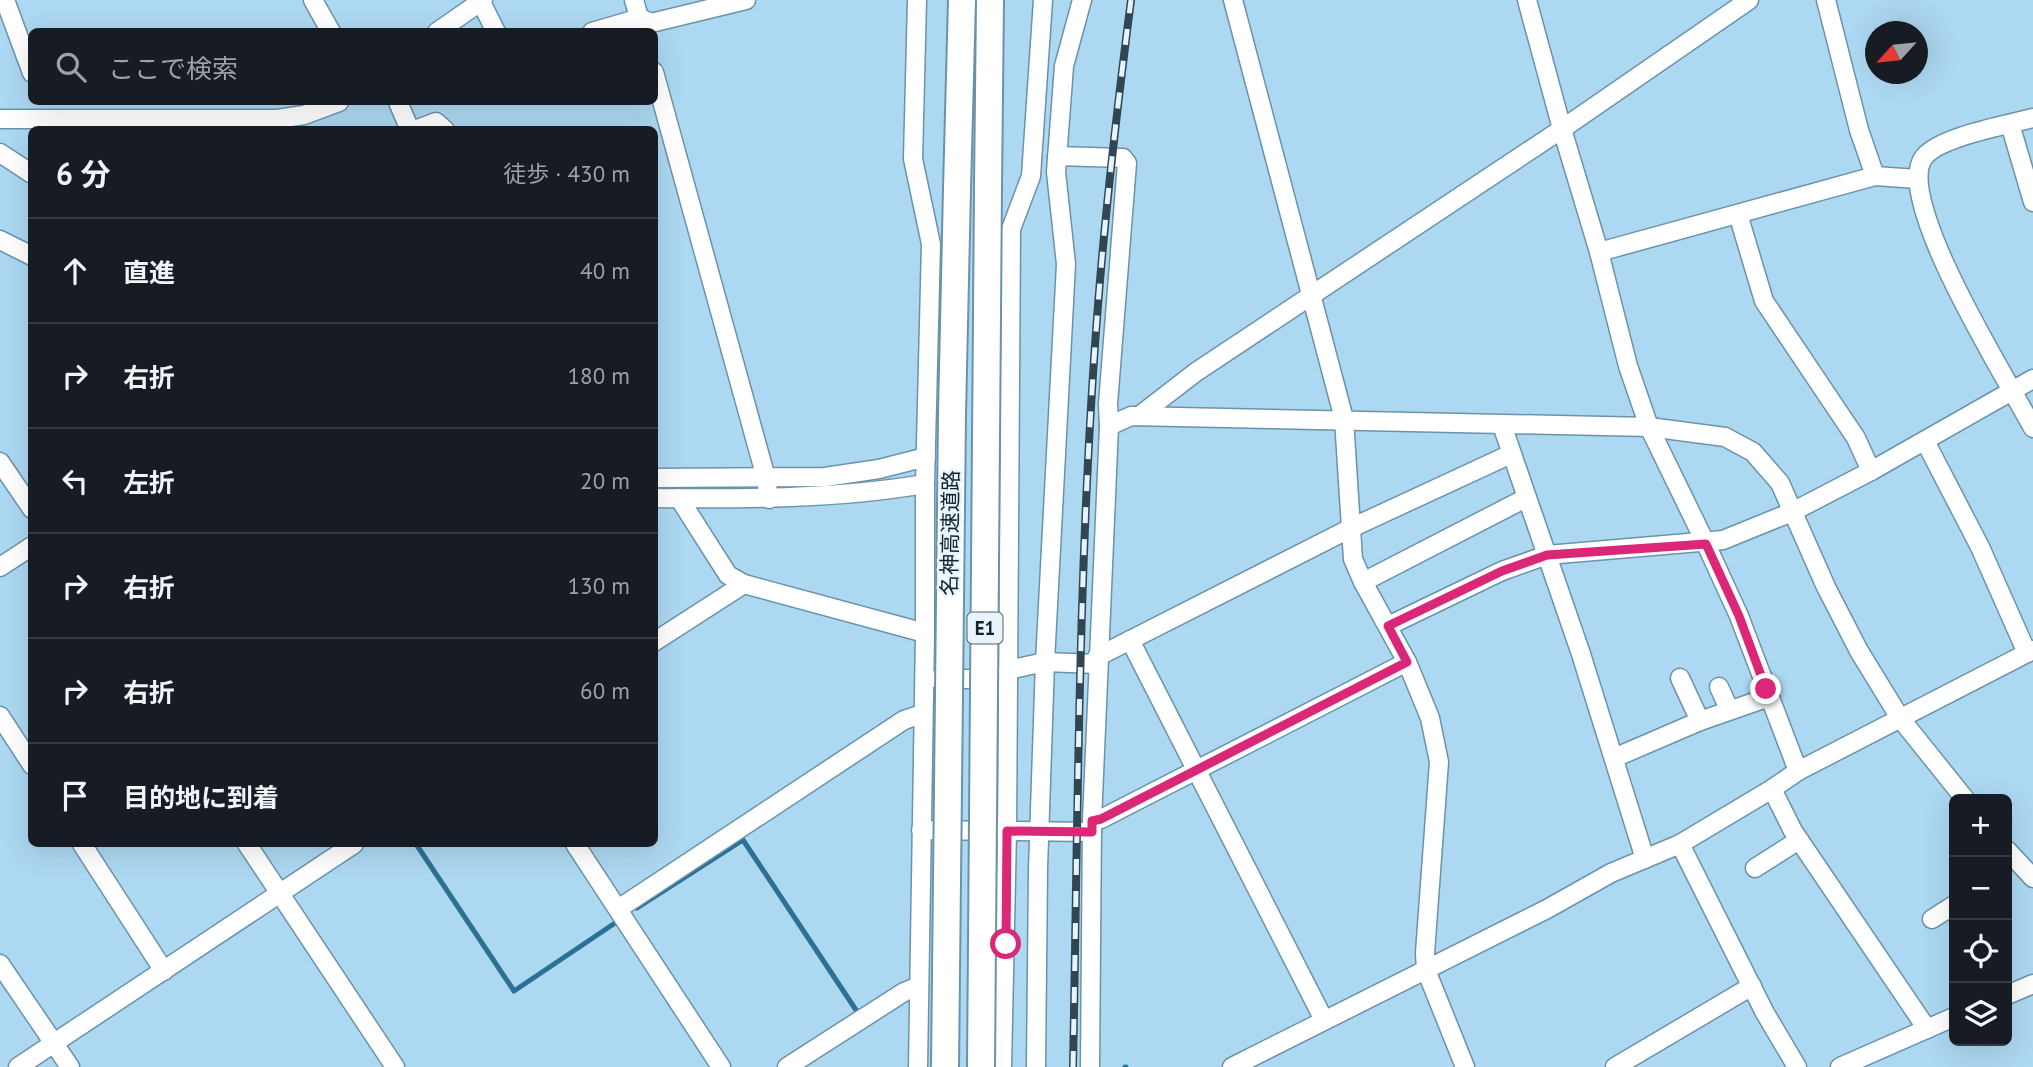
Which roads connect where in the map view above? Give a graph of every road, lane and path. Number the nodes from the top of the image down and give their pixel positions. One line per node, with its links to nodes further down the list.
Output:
1 (5, 0): 19 (street)
2 (313, 0): 16 (street)
3 (481, 0): 17 (street); 18 (street)
4 (634, 0): 15 (street)
5 (746, 0): 15 (street)
6 (917, 0): 53 (street)
7 (962, 0): 131 (highway, 名神高速道路 / E1, bridge)
8 (990, 0): 132 (highway, 名神高速道路 / E1, bridge)
9 (1044, 0): 80 (street)
10 (1082, 0): 33 (street)
11 (1233, 0): 42 (street)
12 (1527, 0): 31 (street)
13 (1749, 0): 31 (street)
14 (1826, 0): 35 (street)
15 (639, 27)
16 (329, 28)
17 (442, 28)
18 (494, 28)
19 (8, 35): 20 (street)
20 (28, 67)
21 (658, 86): 57 (street)
22 (47, 105): 27 (street)
23 (331, 105): 28 (street)
24 (399, 105): 30 (street)
25 (2033, 118): 29 (street)
26 (0, 119): 27 (street)
27 (58, 124): 28 (street)
28 (163, 124)
29 (2010, 124): 36 (street); 37 (street)
30 (408, 126)
31 (1562, 128): 40 (street); 42 (street)
32 (0, 153): 34 (street)
33 (1057, 156): 48 (street); 78 (street)
34 (28, 171)
35 (1875, 176): 36 (street); 38 (street)
36 (1917, 179): 44 (street)
37 (2033, 202)
38 (1738, 214): 40 (street); 55 (street)
39 (0, 240): 41 (street)
40 (1599, 253): 49 (street)
41 (28, 254)
42 (1311, 296): 45 (street); 46 (street)
43 (2033, 379): 44 (street)
44 (2013, 390): 50 (street); 51 (street)
45 (1139, 416): 46 (street); 48 (street)
46 (1344, 419): 47 (street); 65 (street)
47 (1502, 425): 49 (street); 52 (street)
48 (1109, 426): 77 (street)
49 (1649, 427): 64 (street); 66 (street)
50 (2033, 428)
51 (1925, 441): 55 (street); 76 (street)
52 (1511, 454): 61 (street); 65 (street)
53 (926, 457): 57 (street); 58 (street)
54 (0, 462): 63 (street)
55 (1871, 471): 64 (street)
56 (658, 478): 57 (street)
57 (766, 478): 62 (street)
58 (925, 484): 62 (street); 73 (street)
59 (658, 498): 60 (street)
60 (679, 498): 62 (street); 71 (street)
61 (1526, 498): 68 (street); 70 (street)
62 (769, 499)
63 (28, 503)
64 (1792, 512): 66 (street); 88 (street)
65 (1349, 528): 70 (street); 75 (street)
66 (1706, 544): 68 (street); 84 (street)
67 (28, 549): 69 (street)
68 (1547, 555): 72 (street); 90 (street)
69 (0, 567)
70 (1363, 582): 72 (street)
71 (744, 584): 73 (street); 74 (street)
72 (1388, 626): 79 (street)
73 (925, 633): 81 (street)
74 (658, 639)
75 (1130, 640): 77 (street); 92 (street)
76 (2030, 652): 88 (street)
77 (1097, 660): 78 (street); 96 (street)
78 (1045, 662): 80 (street); 99 (street)
79 (1407, 662): 92 (street); 115 (street)
80 (1008, 675): 81 (street); 98 (street)
81 (923, 678): 86 (street)
82 (1679, 678): 89 (street)
83 (1719, 687): 85 (street)
84 (1769, 697): 85 (street); 93 (street)
85 (1730, 709): 89 (street)
86 (922, 714): 97 (street); 112 (street)
87 (0, 716): 91 (street)
88 (1900, 718): 93 (street); 95 (street)
89 (1700, 721): 90 (street)
90 (1614, 758): 106 (street)
91 (28, 759)
92 (1196, 769): 96 (street); 122 (street)
93 (1798, 771): 94 (street)
94 (1772, 789): 100 (street); 101 (street)
95 (1961, 794)
96 (1092, 827): 99 (street); 135 (street)
97 (921, 830): 98 (street); 118 (street)
98 (1007, 831): 99 (street); 133 (street)
99 (1039, 832): 134 (street)
100 (1799, 840): 108 (street); 123 (street)
101 (1680, 844): 106 (street); 119 (street)
102 (84, 847): 116 (street)
103 (249, 847): 110 (street)
104 (350, 847): 110 (street)
105 (577, 847): 112 (street)
106 (1645, 859): 115 (street)
107 (2012, 862): 109 (street)
108 (1755, 868)
109 (2033, 878)
110 (280, 895): 116 (street); 127 (street)
111 (1949, 908): 113 (street)
112 (618, 909): 128 (street)
113 (1932, 919)
114 (0, 964): 124 (street)
115 (1426, 970): 122 (street); 137 (street)
116 (164, 971): 124 (street)
117 (2033, 984): 120 (street)
118 (919, 986): 129 (street); 130 (street)
119 (1752, 986): 138 (street); 139 (street)
120 (2012, 993)
121 (1949, 1019): 123 (street)
122 (1324, 1020): 136 (street)
123 (1927, 1029): 140 (street)
124 (54, 1043): 125 (street); 126 (street)
125 (18, 1067)
126 (70, 1067)
127 (395, 1067)
128 (721, 1067)
129 (787, 1067)
130 (918, 1067)
131 (945, 1067)
132 (981, 1067)
133 (1002, 1067)
134 (1036, 1067)
135 (1090, 1067)
136 (1233, 1067)
137 (1465, 1067)
138 (1615, 1067)
139 (1797, 1067)
140 (1840, 1067)

